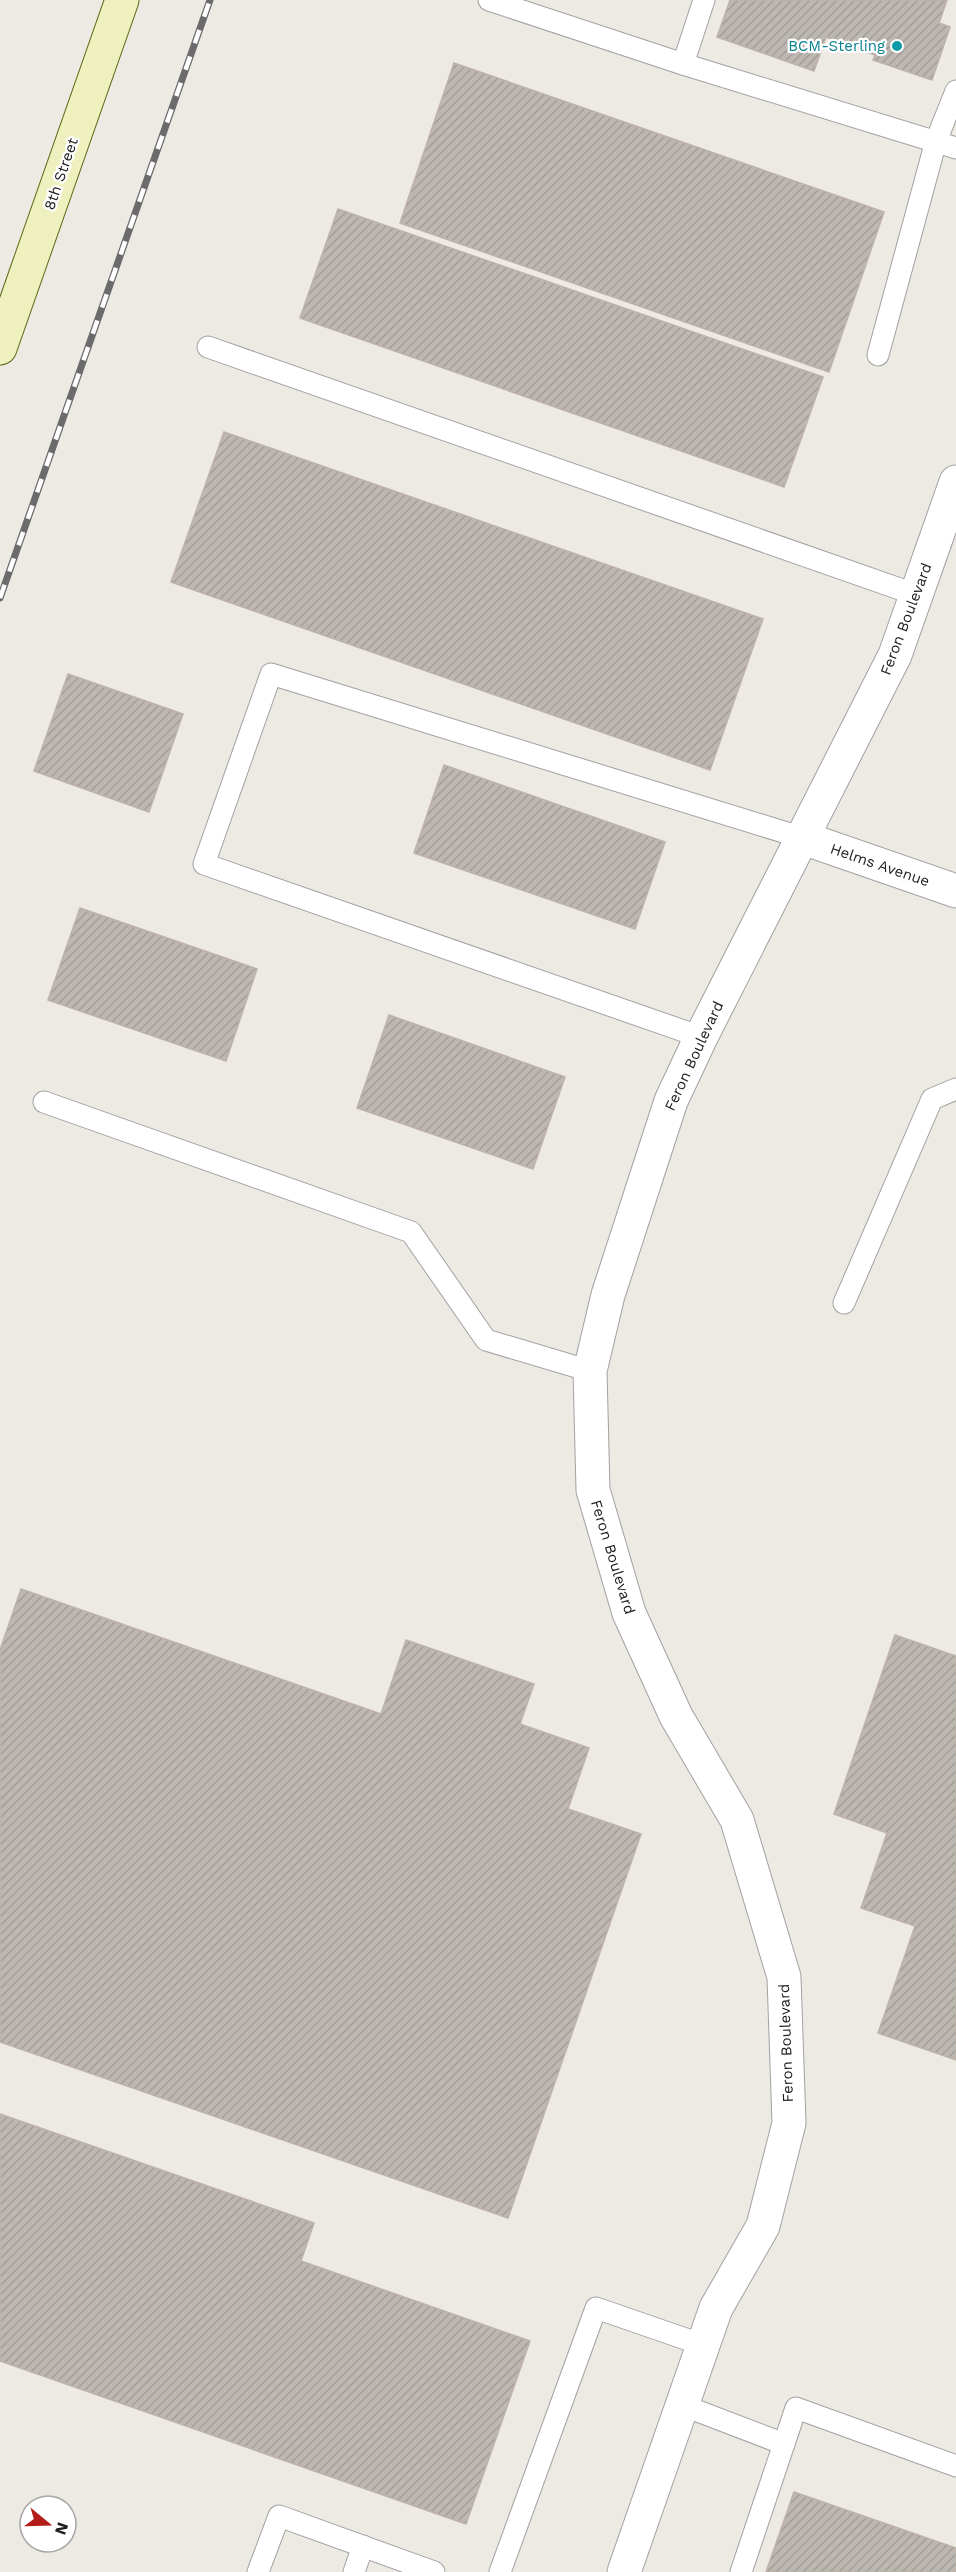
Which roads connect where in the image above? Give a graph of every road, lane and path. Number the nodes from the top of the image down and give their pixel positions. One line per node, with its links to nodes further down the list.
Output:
1 (489, 0): 4 (lane)
2 (704, 0): 4 (lane)
3 (114, 2): 9 (street, 8th Street)
4 (683, 64): 6 (lane)
5 (956, 91): 6 (lane)
6 (936, 141): 7 (lane); 10 (lane)
7 (956, 148)
8 (208, 347): 12 (lane)
9 (0, 348)
10 (878, 355)
11 (956, 482): 12 (street, Feron Boulevard)
12 (917, 595): 13 (street, Feron Boulevard)
13 (803, 838): 14 (street, Helms Avenue); 15 (street, Feron Boulevard); 15 (lane)
14 (956, 891)
15 (701, 1037): 19 (street, Feron Boulevard)
16 (956, 1089): 18 (lane)
17 (44, 1102): 19 (lane)
18 (844, 1303)
19 (590, 1371): 20 (street, Feron Boulevard)
20 (703, 2345): 21 (street, Feron Boulevard); 28 (lane)
21 (682, 2406): 22 (lane); 29 (street, Feron Boulevard)
22 (784, 2444): 23 (lane); 30 (lane)
23 (956, 2466)
24 (363, 2546): 25 (lane); 26 (lane); 27 (lane)
25 (258, 2572)
26 (354, 2572)
27 (434, 2572)
28 (500, 2572)
29 (624, 2572)
30 (741, 2572)

